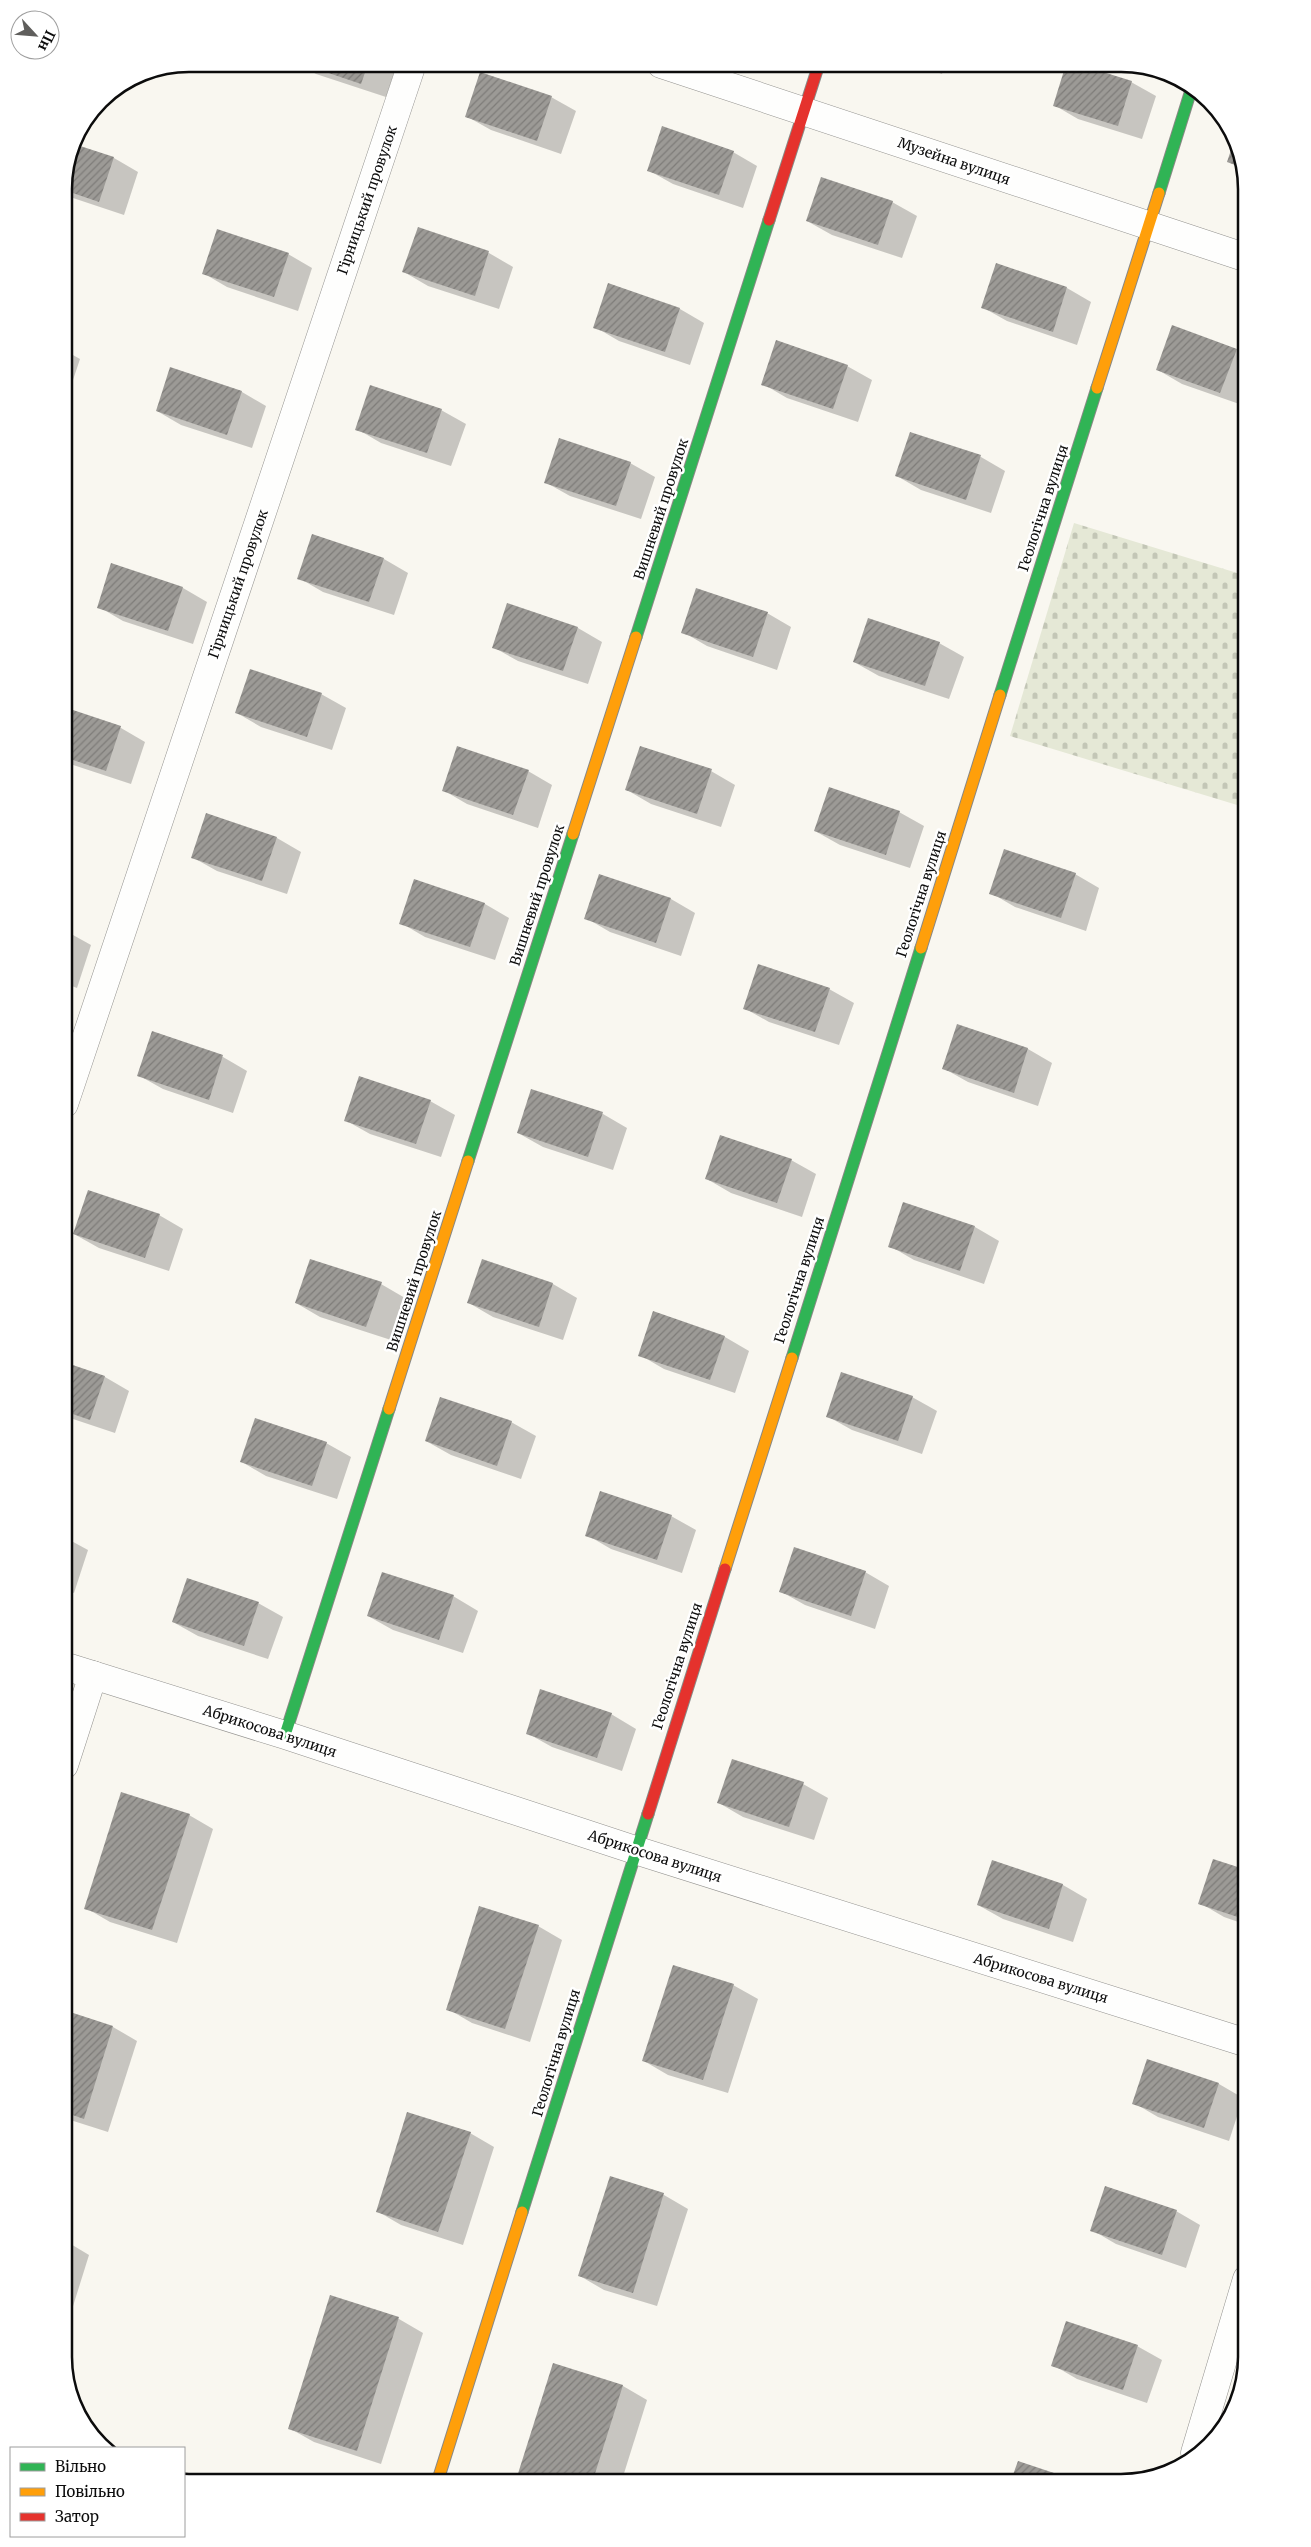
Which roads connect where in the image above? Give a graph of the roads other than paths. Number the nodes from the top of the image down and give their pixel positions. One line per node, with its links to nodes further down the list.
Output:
1 (409, 72): 8 (street, Гірницький провулок)
2 (687, 73): 5 (street, Музейна вулиця)
3 (816, 73): 5 (street, Вишневий провулок)
4 (1190, 95): 6 (street, Геологічна вулиця)
5 (804, 111): 6 (street, Музейна вулиця); 11 (street, Вишневий провулок)
6 (1148, 226): 7 (street, Музейна вулиця); 13 (street, Геологічна вулиця)
7 (1238, 255)
8 (73, 1078)
9 (72, 1669): 10 (street, Абрикосова вулиця)
10 (93, 1675): 11 (street, Абрикосова вулиця); 12 (street)
11 (285, 1735): 13 (street, Абрикосова вулиця)
12 (72, 1739)
13 (635, 1850): 14 (street, Абрикосова вулиця); 17 (street, Геологічна вулиця)
14 (1238, 2040)
15 (1238, 2308): 16 (street)
16 (1197, 2446)
17 (440, 2474)

